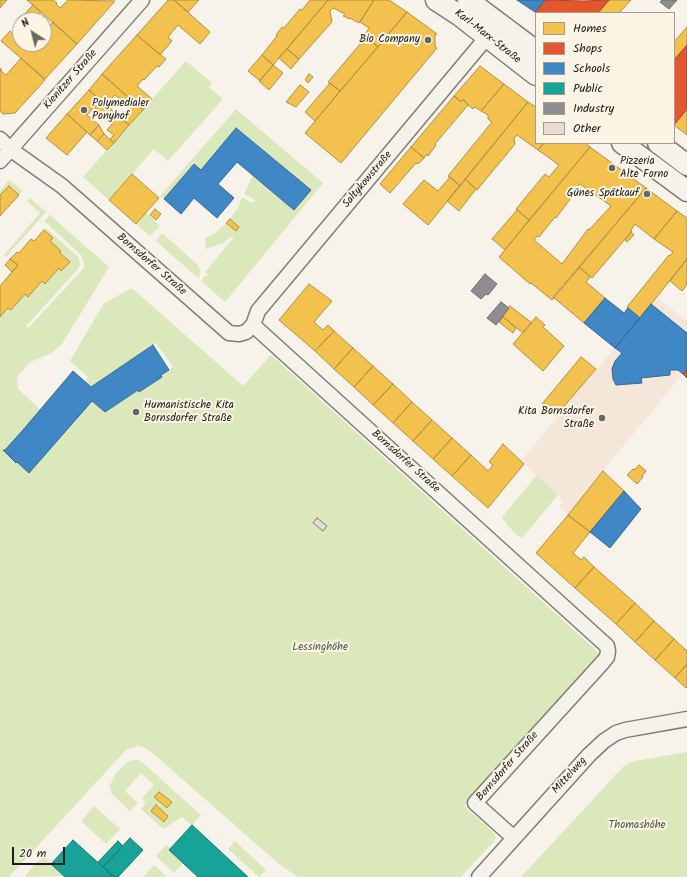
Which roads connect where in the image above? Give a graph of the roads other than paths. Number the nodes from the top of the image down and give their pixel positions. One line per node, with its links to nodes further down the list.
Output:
1 (142, 0): 7 (street, Kienitzer Straße)
2 (436, 0): 4 (main road, Karl-Marx-Straße)
3 (468, 0): 5 (main road, Karl-Marx-Straße)
4 (487, 37): 6 (main road, Karl-Marx-Straße); 13 (street, Saltykowstraße)
5 (535, 50)
6 (535, 74)
7 (5, 144): 10 (street, Kienitzer Straße); 13 (street, Bornsdorfer Straße)
8 (623, 144): 12 (main road)
9 (659, 144): 11 (main road)
10 (0, 161)
11 (687, 165)
12 (687, 191)
13 (253, 325): 15 (street, Bornsdorfer Straße)
14 (687, 719): 15 (street, Mittelweg)
15 (514, 838): 16 (street, Mittelweg)
16 (479, 877)

